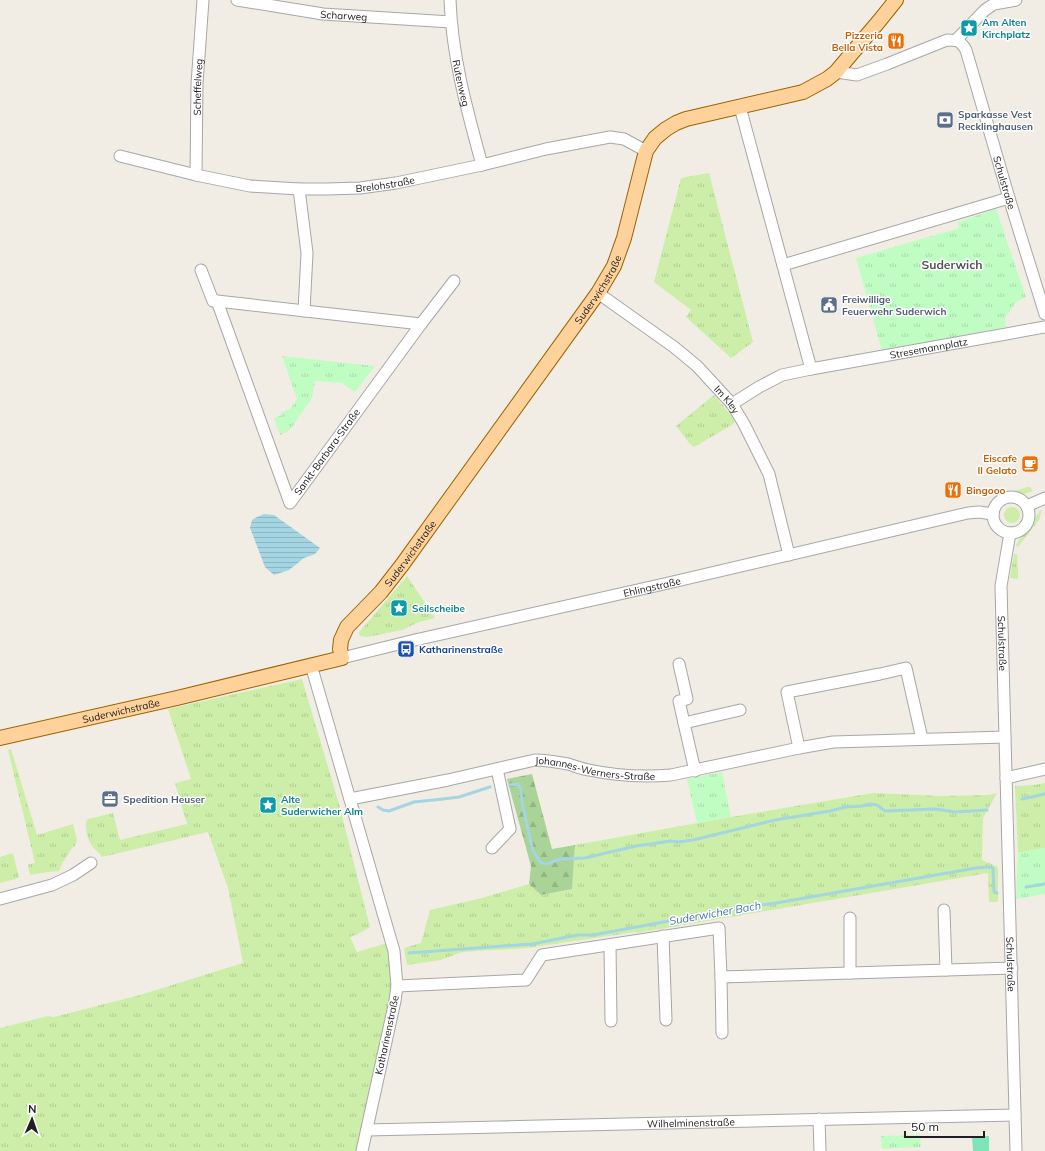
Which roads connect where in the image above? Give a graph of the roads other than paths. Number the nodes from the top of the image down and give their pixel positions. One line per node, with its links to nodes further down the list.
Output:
1 (203, 0): 13 (street, Scheffelweg)
2 (237, 0): 6 (street, Scharweg)
3 (450, 0): 6 (street, Rutenweg)
4 (896, 0): 8 (main road, Suderwichstraße)
5 (1016, 0): 7 (street)
6 (451, 22): 12 (street, Rutenweg)
7 (956, 40): 8 (street); 15 (street, Schulstraße)
8 (836, 72): 9 (main road, Suderwichstraße)
9 (740, 107): 10 (main road, Suderwichstraße); 16 (street)
10 (646, 151): 12 (street, Brelohstraße); 19 (main road, Suderwichstraße)
11 (120, 156): 13 (street, Brelohstraße)
12 (482, 165): 14 (street, Brelohstraße)
13 (196, 175): 14 (street, Brelohstraße)
14 (299, 189): 21 (street)
15 (1009, 198): 16 (street); 22 (street, Schulstraße)
16 (783, 266): 25 (street)
17 (201, 270): 20 (street, Sankt-Barbara-Straße)
18 (454, 281): 23 (street, Sankt-Barbara-Straße)
19 (598, 293): 26 (street, Im Kley); 32 (main road, Suderwichstraße)
20 (217, 301): 21 (street); 23 (street, Sankt-Barbara-Straße)
21 (304, 311): 23 (street)
22 (1045, 314)
23 (421, 324)
24 (1045, 327): 25 (street, Stresemannplatz)
25 (811, 369): 26 (street, Stresemannplatz)
26 (732, 404): 31 (street, Im Kley)
27 (1045, 498): 28 (street)
28 (1027, 506): 29 (street); 30 (street)
29 (993, 514): 30 (street); 31 (street, Ehlingstraße)
30 (1010, 533): 37 (street, Schulstraße)
31 (789, 555): 32 (street, Ehlingstraße)
32 (342, 658): 34 (main road, Ehlingstraße)
33 (680, 664): 36 (street)
34 (312, 665): 38 (main road, Suderwichstraße); 45 (street, Katharinenstraße)
35 (740, 710): 36 (street)
36 (684, 722): 43 (street)
37 (1005, 737): 39 (street, Johannes-Werners-Straße); 44 (street, Schulstraße)
38 (0, 738)
39 (922, 739): 40 (street, Johannes-Werners-Straße); 40 (street)
40 (799, 748): 43 (street, Johannes-Werners-Straße)
41 (497, 769): 43 (street, Johannes-Werners-Straße); 45 (street, Johannes-Werners-Straße); 46 (street)
42 (1045, 769): 44 (street)
43 (694, 771)
44 (1006, 778): 53 (street, Schulstraße)
45 (350, 799): 57 (street, Katharinenstraße)
46 (492, 848)
47 (91, 863): 48 (street)
48 (0, 899)
49 (944, 910): 54 (street)
50 (850, 918): 55 (street)
51 (663, 936): 52 (street); 56 (street); 58 (street)
52 (610, 945): 57 (street); 59 (street)
53 (1012, 968): 54 (street); 61 (street, Schulstraße)
54 (946, 970): 55 (street)
55 (850, 973): 56 (street)
56 (721, 977): 60 (street)
57 (397, 986): 63 (street, Katharinenstraße)
58 (666, 1020)
59 (611, 1021)
60 (722, 1033)
61 (1015, 1116): 62 (street, Wilhelminenstraße); 66 (street, Schulstraße)
62 (820, 1119): 63 (street, Wilhelminenstraße); 65 (street)
63 (367, 1130): 64 (street, Katharinenstraße)
64 (362, 1151)
65 (820, 1151)
66 (1016, 1151)

